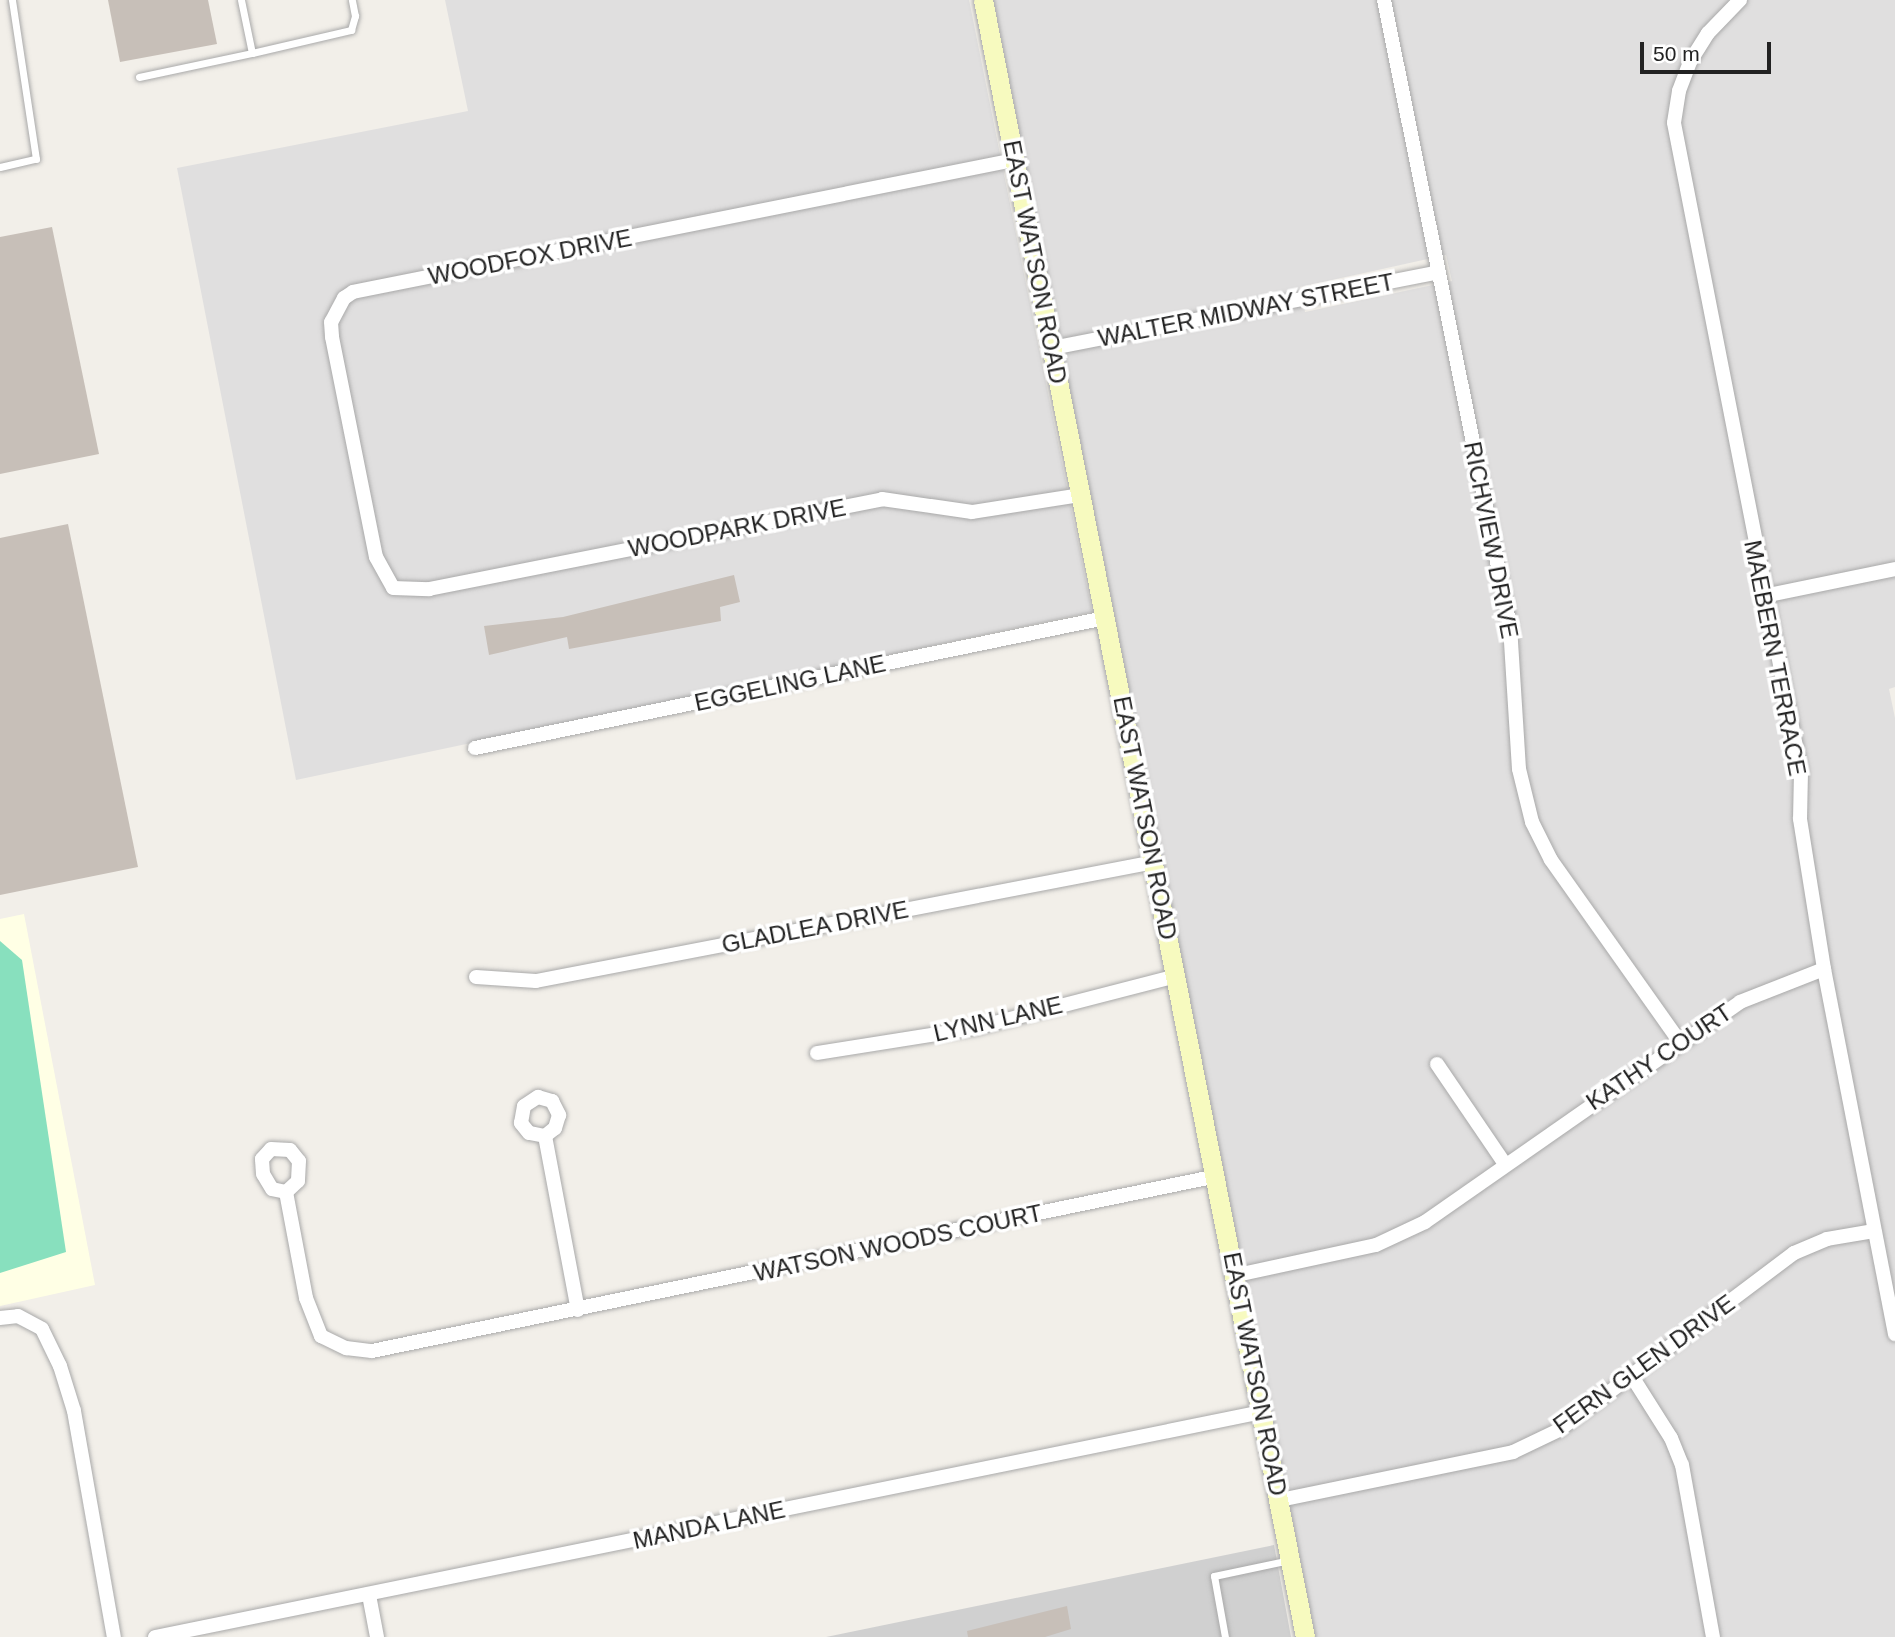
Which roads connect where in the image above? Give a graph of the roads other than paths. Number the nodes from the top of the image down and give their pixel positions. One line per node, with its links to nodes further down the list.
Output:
1 (12, 0): 10 (lane)
2 (241, 0): 7 (lane)
3 (352, 0): 7 (lane)
4 (983, 0): 9 (street, EAST WATSON ROAD)
5 (1384, 0): 11 (street, RICHVIEW DRIVE)
6 (1740, 0): 16 (street, MAEBERN TERRACE)
7 (252, 52): 8 (lane)
8 (139, 77)
9 (1014, 160): 12 (street, EAST WATSON ROAD); 15 (street, WOODFOX DRIVE)
10 (0, 167)
11 (1439, 272): 12 (street, WALTER MIDWAY STREET); 23 (street, RICHVIEW DRIVE)
12 (1052, 348): 13 (street, EAST WATSON ROAD)
13 (1081, 495): 15 (street, WOODPARK DRIVE); 17 (street, EAST WATSON ROAD)
14 (1895, 569): 16 (street)
15 (393, 589)
16 (1763, 596): 20 (street, MAEBERN TERRACE)
17 (1105, 618): 18 (street, EGGELING LANE); 19 (street, EAST WATSON ROAD)
18 (475, 748)
19 (1154, 862): 21 (street, EAST WATSON ROAD); 22 (street, GLADLEA DRIVE)
20 (1824, 969): 23 (street, KATHY COURT); 30 (street, MAEBERN TERRACE)
21 (1176, 976): 24 (street, LYNN LANE); 28 (street, EAST WATSON ROAD)
22 (476, 977)
23 (1679, 1041): 27 (street, KATHY COURT)
24 (817, 1053)
25 (1437, 1063): 27 (street)
26 (545, 1136): 32 (street)
27 (1504, 1164): 31 (street, KATHY COURT)
28 (1217, 1176): 31 (street, EAST WATSON ROAD); 32 (street, WATSON WOODS COURT)
29 (286, 1192): 32 (street, WATSON WOODS COURT)
30 (1874, 1231): 34 (street, MAEBERN TERRACE); 35 (street, FERN GLEN DRIVE)
31 (1237, 1275): 36 (street, EAST WATSON ROAD)
32 (578, 1310)
33 (0, 1318): 40 (street)
34 (1895, 1334)
35 (1633, 1378): 37 (street, FERN GLEN DRIVE); 45 (street)
36 (1262, 1412): 37 (street, EAST WATSON ROAD); 39 (street, MANDA LANE)
37 (1280, 1500): 38 (street, EAST WATSON ROAD)
38 (1290, 1560): 43 (lane); 44 (street, EAST WATSON ROAD)
39 (369, 1595): 41 (street, MANDA LANE); 42 (street)
40 (114, 1637)
41 (155, 1637)
42 (377, 1637)
43 (1225, 1637)
44 (1305, 1637)
45 (1713, 1637)

